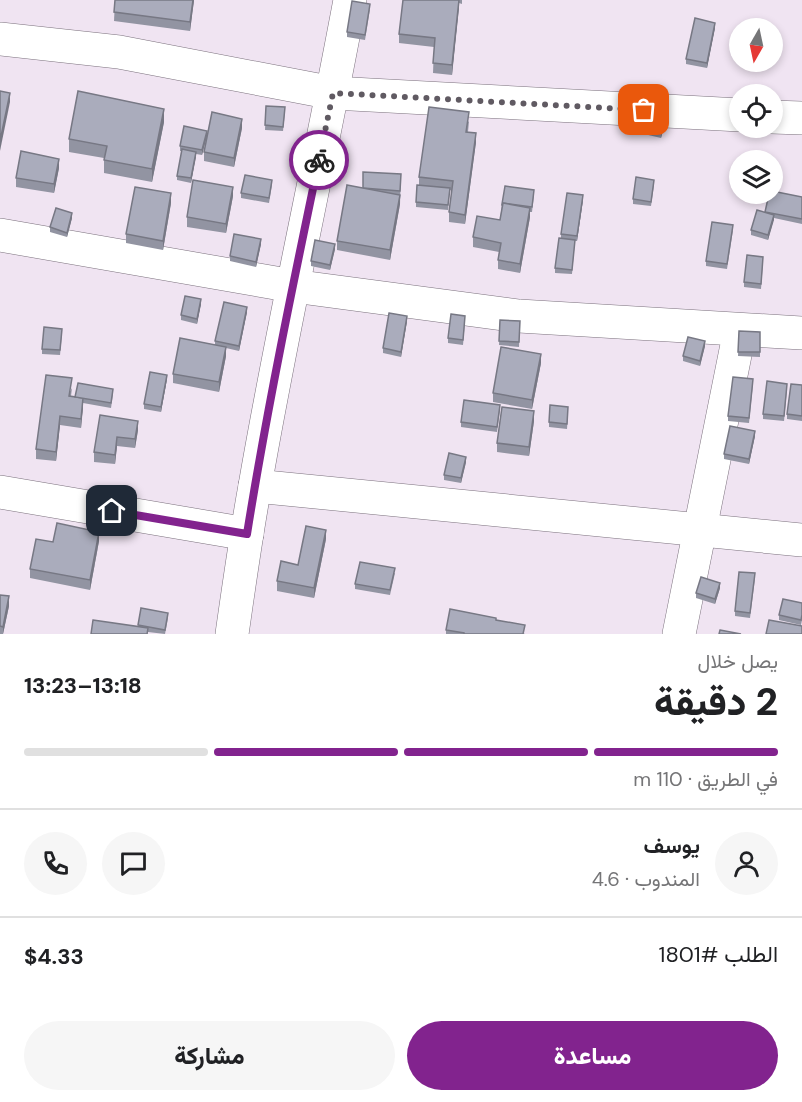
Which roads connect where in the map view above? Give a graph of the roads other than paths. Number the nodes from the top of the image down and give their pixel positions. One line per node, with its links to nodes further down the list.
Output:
1 (350, 0): 3 (street)
2 (0, 39): 3 (street)
3 (333, 93): 4 (street); 8 (street)
4 (729, 114)
5 (783, 117): 6 (street)
6 (802, 118)
7 (0, 235): 8 (street)
8 (293, 286): 9 (street); 11 (street)
9 (740, 330): 10 (street); 13 (street)
10 (802, 333)
11 (255, 486): 13 (street); 14 (street)
12 (0, 492): 14 (street)
13 (699, 530): 15 (street); 17 (street)
14 (247, 534): 16 (street)
15 (802, 540)
16 (232, 634)
17 (679, 634)

